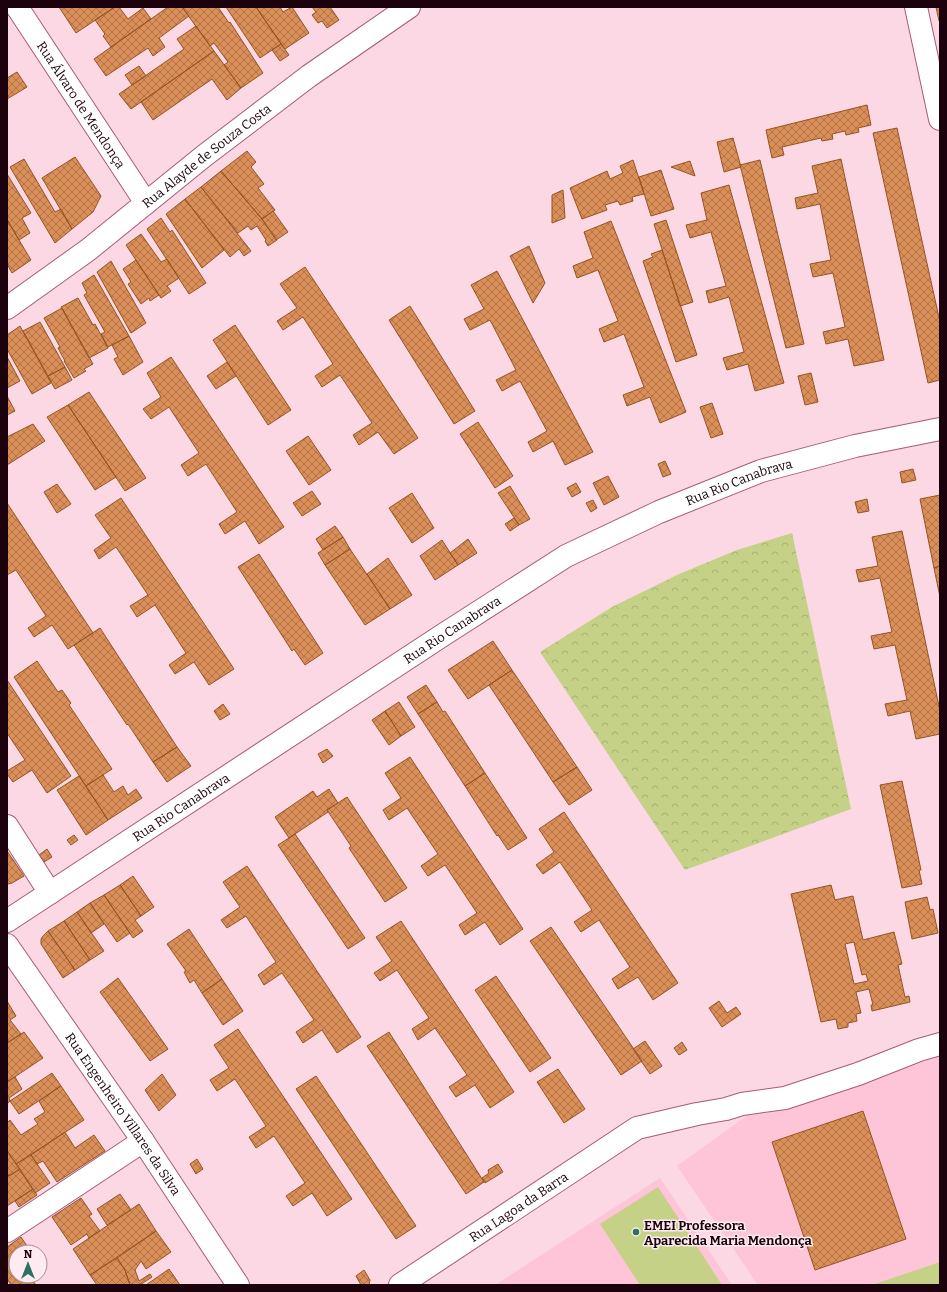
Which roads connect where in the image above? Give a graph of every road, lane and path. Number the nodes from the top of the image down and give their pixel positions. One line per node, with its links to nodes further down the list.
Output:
1 (17, 7): 5 (street, Rua Álvaro de Mendonça)
2 (409, 7): 5 (street, Rua Alayde de Souza Costa)
3 (916, 7): 4 (street)
4 (940, 119)
5 (146, 203): 6 (street, Rua Alayde de Souza Costa)
6 (7, 308)
7 (940, 429): 9 (street, Rua Rio Canabrava)
8 (7, 826): 9 (street)
9 (50, 892): 10 (street, Rua Rio Canabrava)
10 (7, 921)
11 (7, 945): 13 (street, Rua Engenheiro Villares da Silva)
12 (940, 1044): 16 (street, Rua Lagoa da Barra)
13 (143, 1141): 14 (street); 15 (street, Rua Engenheiro Villares da Silva)
14 (7, 1231)
15 (238, 1285)
16 (400, 1285)

